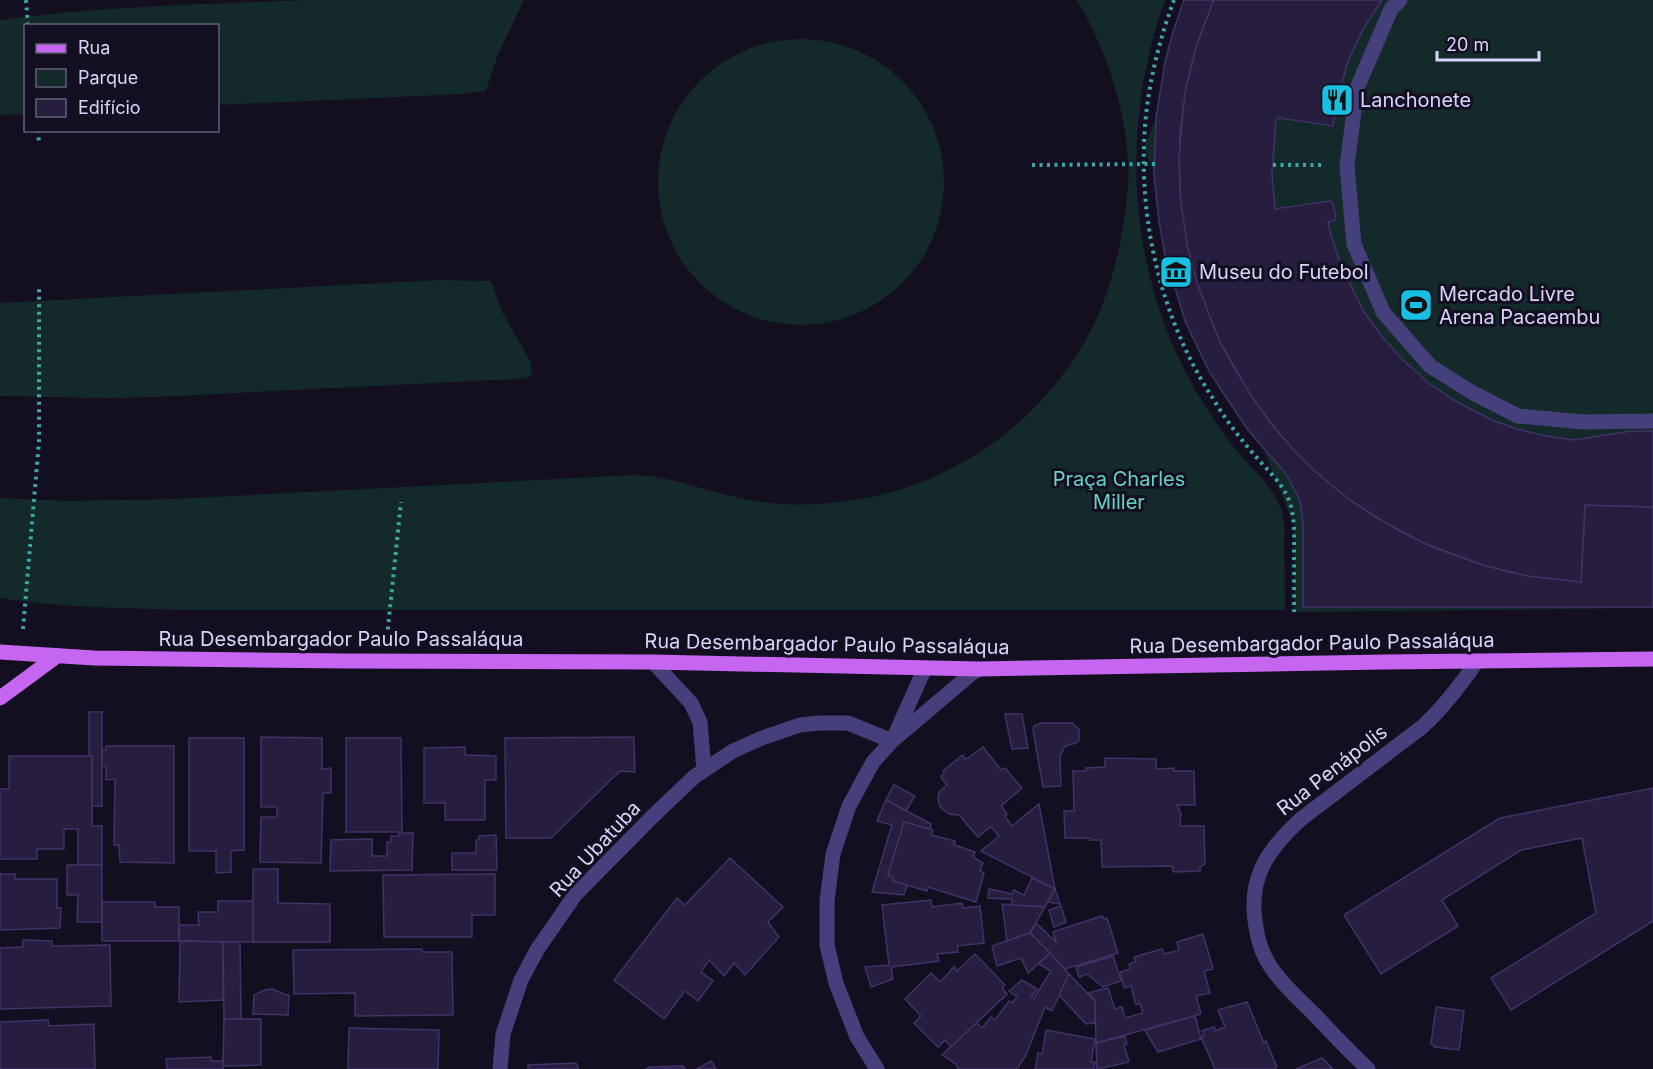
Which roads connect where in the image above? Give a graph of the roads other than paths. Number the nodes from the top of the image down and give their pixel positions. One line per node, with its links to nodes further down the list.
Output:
1 (1400, 0): 2 (street)
2 (1653, 421)
3 (0, 652): 4 (main road, Rua Desembargador Paulo Passaláqua)
4 (57, 656): 7 (main road, Rua Desembargador Paulo Passaláqua); 10 (main road)
5 (1653, 659): 6 (main road, Rua Desembargador Paulo Passaláqua)
6 (1477, 661): 9 (main road, Rua Desembargador Paulo Passaláqua); 15 (street, Rua Penápolis)
7 (653, 662): 8 (main road, Rua Desembargador Paulo Passaláqua); 12 (street)
8 (925, 668): 9 (main road, Rua Desembargador Paulo Passaláqua); 11 (street)
9 (979, 669): 11 (street)
10 (0, 698)
11 (892, 741): 12 (street, Rua Ubatuba); 14 (street)
12 (704, 770): 13 (street, Rua Ubatuba)
13 (500, 1069)
14 (877, 1069)
15 (1368, 1069)

